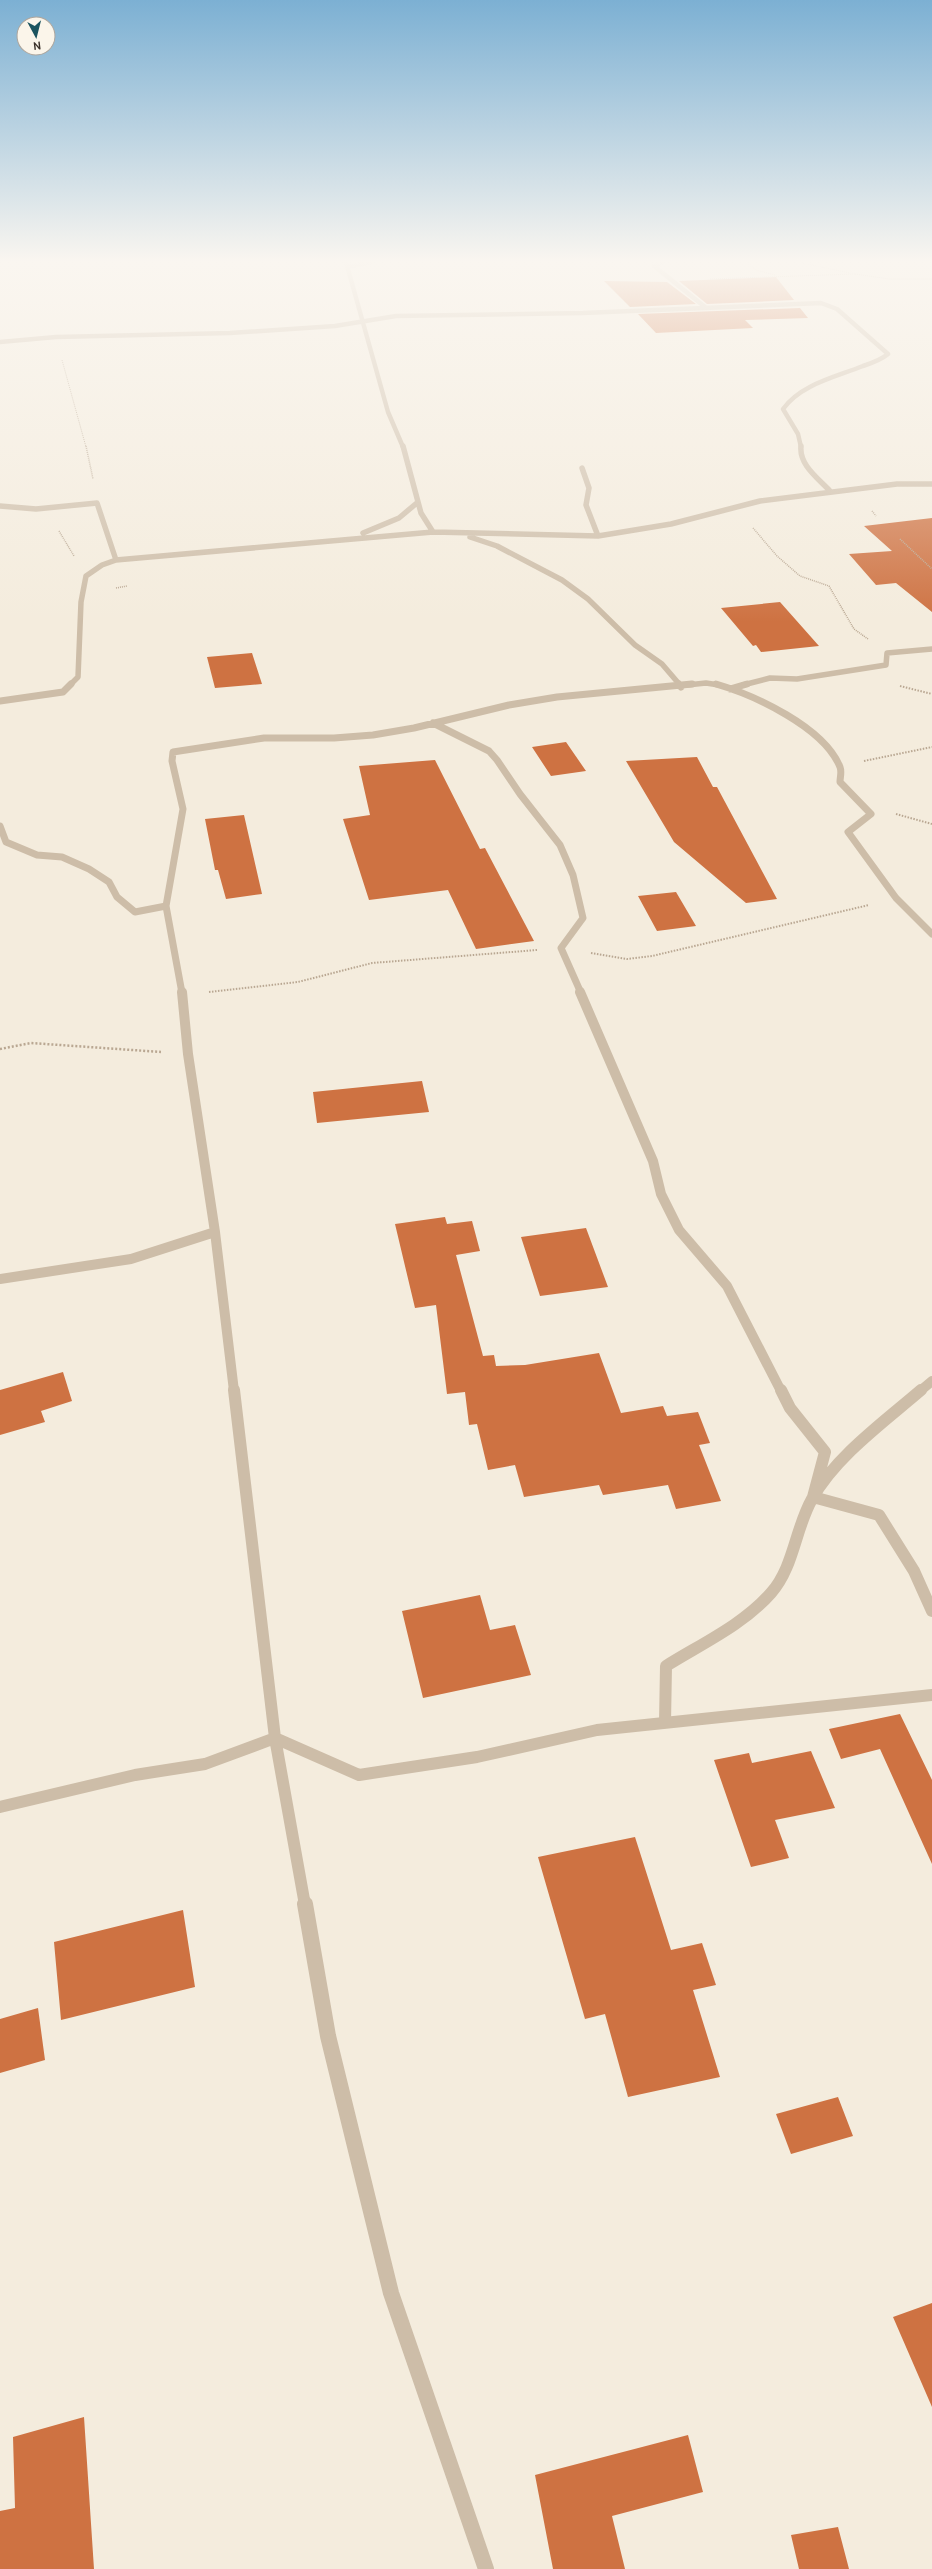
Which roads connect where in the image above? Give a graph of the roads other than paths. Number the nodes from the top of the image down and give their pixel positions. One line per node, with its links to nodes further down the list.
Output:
1 (379, 382): 6 (street)
2 (823, 382): 5 (street)
3 (582, 468): 10 (street)
4 (932, 484): 5 (street)
5 (830, 491): 10 (street)
6 (418, 502): 8 (street); 11 (street)
7 (0, 506): 12 (street)
8 (432, 532): 9 (street); 11 (street)
9 (450, 533): 10 (street); 14 (street)
10 (598, 536)
11 (353, 538): 12 (street)
12 (116, 560): 16 (street)
13 (932, 649): 15 (street)
14 (681, 687): 15 (street); 17 (street)
15 (730, 689): 20 (street)
16 (0, 701)
17 (433, 723): 19 (street); 24 (street)
18 (0, 826): 19 (street)
19 (166, 906): 21 (street)
20 (932, 934)
21 (215, 1232): 22 (street); 28 (street)
22 (0, 1279)
23 (932, 1381): 24 (street)
24 (814, 1497): 25 (street); 27 (street)
25 (932, 1611)
26 (932, 1695): 27 (street)
27 (665, 1723): 28 (street)
28 (275, 1738): 29 (street); 30 (street)
29 (0, 1807)
30 (486, 2569)

